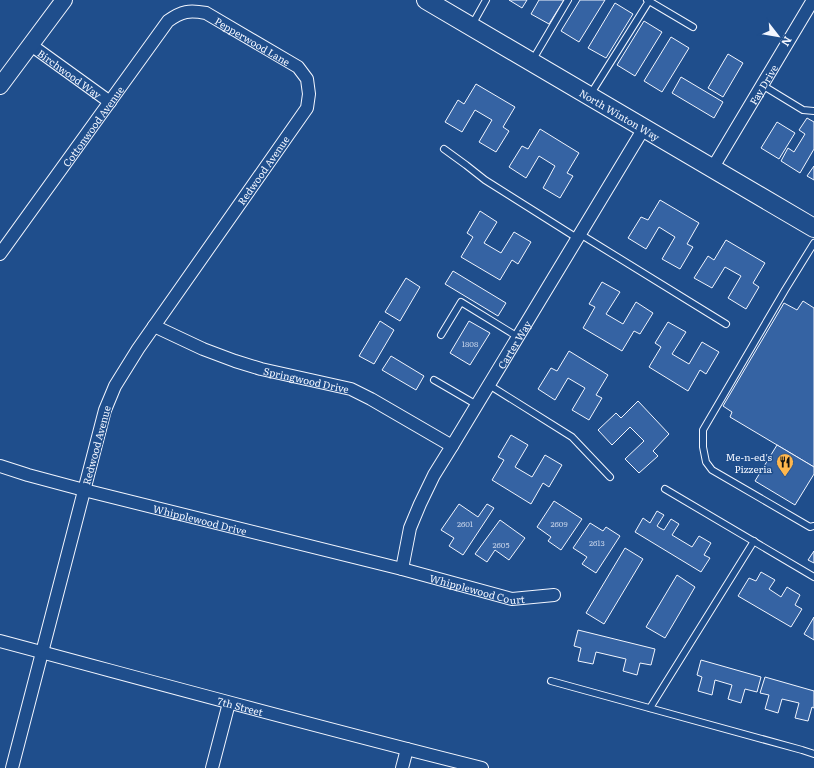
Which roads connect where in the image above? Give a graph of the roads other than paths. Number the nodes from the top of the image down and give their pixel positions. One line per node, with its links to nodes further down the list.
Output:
1 (64, 0): 10 (street)
2 (426, 0): 8 (main road, North Winton Way)
3 (486, 0): 8 (lane)
4 (568, 0): 11 (lane)
5 (648, 0): 9 (lane); 15 (lane)
6 (813, 0): 13 (street, Fay Drive)
7 (194, 11): 12 (street, Pepperwood Lane); 16 (street, Cottonwood Avenue)
8 (471, 26): 11 (main road, North Winton Way)
9 (693, 27)
10 (30, 45): 14 (street); 16 (street, Birchwood Way)
11 (531, 62): 15 (main road, North Winton Way)
12 (307, 79): 26 (street, Redwood Avenue)
13 (762, 85): 17 (lane); 20 (street, Fay Drive)
14 (0, 86)
15 (589, 96): 18 (main road, North Winton Way)
16 (110, 102): 24 (street, Cottonwood Avenue)
17 (814, 111)
18 (644, 128): 20 (main road, North Winton Way); 22 (street, Carter Way)
19 (444, 149): 22 (lane)
20 (712, 169): 21 (main road, North Winton Way)
21 (814, 228)
22 (579, 236): 25 (lane); 28 (street, Carter Way)
23 (814, 243): 37 (lane)
24 (0, 254)
25 (726, 324)
26 (154, 326): 32 (street, Springwood Drive); 36 (street, Redwood Avenue)
27 (441, 335): 28 (lane)
28 (518, 337): 30 (street, Carter Way)
29 (434, 380): 31 (lane)
30 (489, 385): 31 (street, Carter Way); 34 (lane)
31 (477, 405): 32 (street, Carter Way)
32 (452, 446): 39 (street, Carter Way)
33 (0, 466): 36 (street, Whipplewood Drive)
34 (610, 476)
35 (665, 489): 38 (lane)
36 (84, 490): 39 (street, Whipplewood Drive); 43 (street, Redwood Avenue)
37 (814, 526)
38 (754, 541): 40 (lane); 46 (lane)
39 (402, 569): 41 (street, Whipplewood Court)
40 (814, 577)
41 (554, 595)
42 (0, 641): 43 (street, 7th Street)
43 (42, 652): 45 (street, 7th Street); 49 (street, Redwood Avenue)
44 (551, 681): 46 (lane)
45 (229, 703): 47 (street, 7th Street); 50 (street)
46 (650, 708): 48 (lane)
47 (407, 749): 51 (street); 52 (street, 7th Street)
48 (814, 754)
49 (12, 768)
50 (212, 768)
51 (402, 768)
52 (482, 768)

